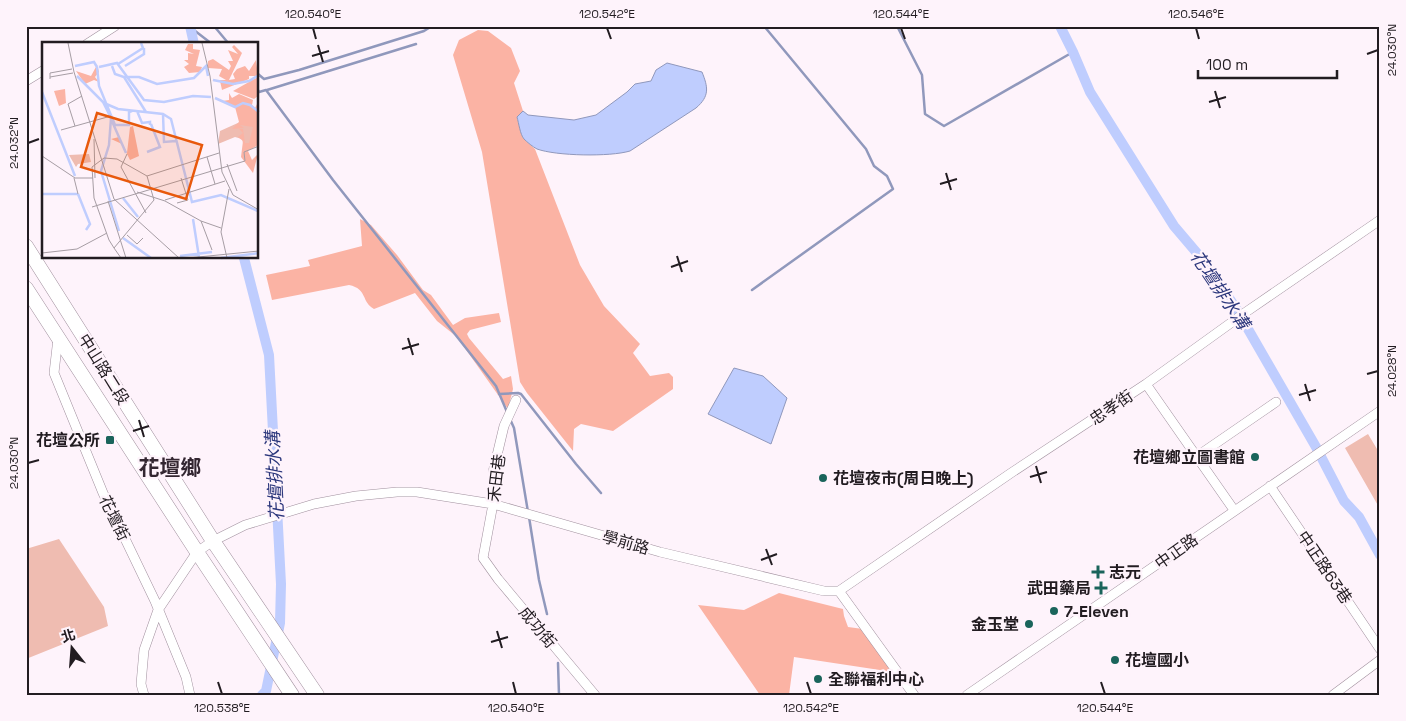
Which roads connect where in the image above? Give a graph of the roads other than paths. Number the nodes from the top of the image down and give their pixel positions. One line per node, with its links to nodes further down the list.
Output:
1 (115, 26): 2 (street)
2 (90, 42)
3 (42, 71): 4 (street)
4 (26, 81)
5 (1380, 220): 9 (street, 忠孝街)
6 (26, 246): 17 (main road, 中山路二段)
7 (26, 288): 8 (main road, 中山路二段)
8 (58, 338): 18 (main road, 中山路二段); 21 (street, 花壇街)
9 (1146, 384): 13 (street); 20 (street, 忠孝街)
10 (516, 400): 15 (street, 禾田巷)
11 (1276, 402): 13 (street)
12 (1380, 411): 14 (street, 中正路)
13 (1196, 457): 16 (street)
14 (1270, 486): 16 (street, 中正路); 22 (street, 中正路63巷)
15 (493, 504): 17 (street, 學前路); 19 (street, 禾田巷); 20 (street, 學前路)
16 (1234, 510): 30 (street, 中正路)
17 (213, 541): 18 (street); 27 (main road, 中山路二段)
18 (197, 552): 21 (street); 26 (main road, 中山路二段)
19 (484, 558): 28 (street, 成功街)
20 (839, 592): 29 (street)
21 (158, 610): 24 (street); 25 (street, 花壇街)
22 (1380, 649)
23 (1380, 660): 31 (street)
24 (144, 695)
25 (190, 695)
26 (292, 695)
27 (317, 695)
28 (595, 695)
29 (914, 695)
30 (967, 695)
31 (1333, 695)

